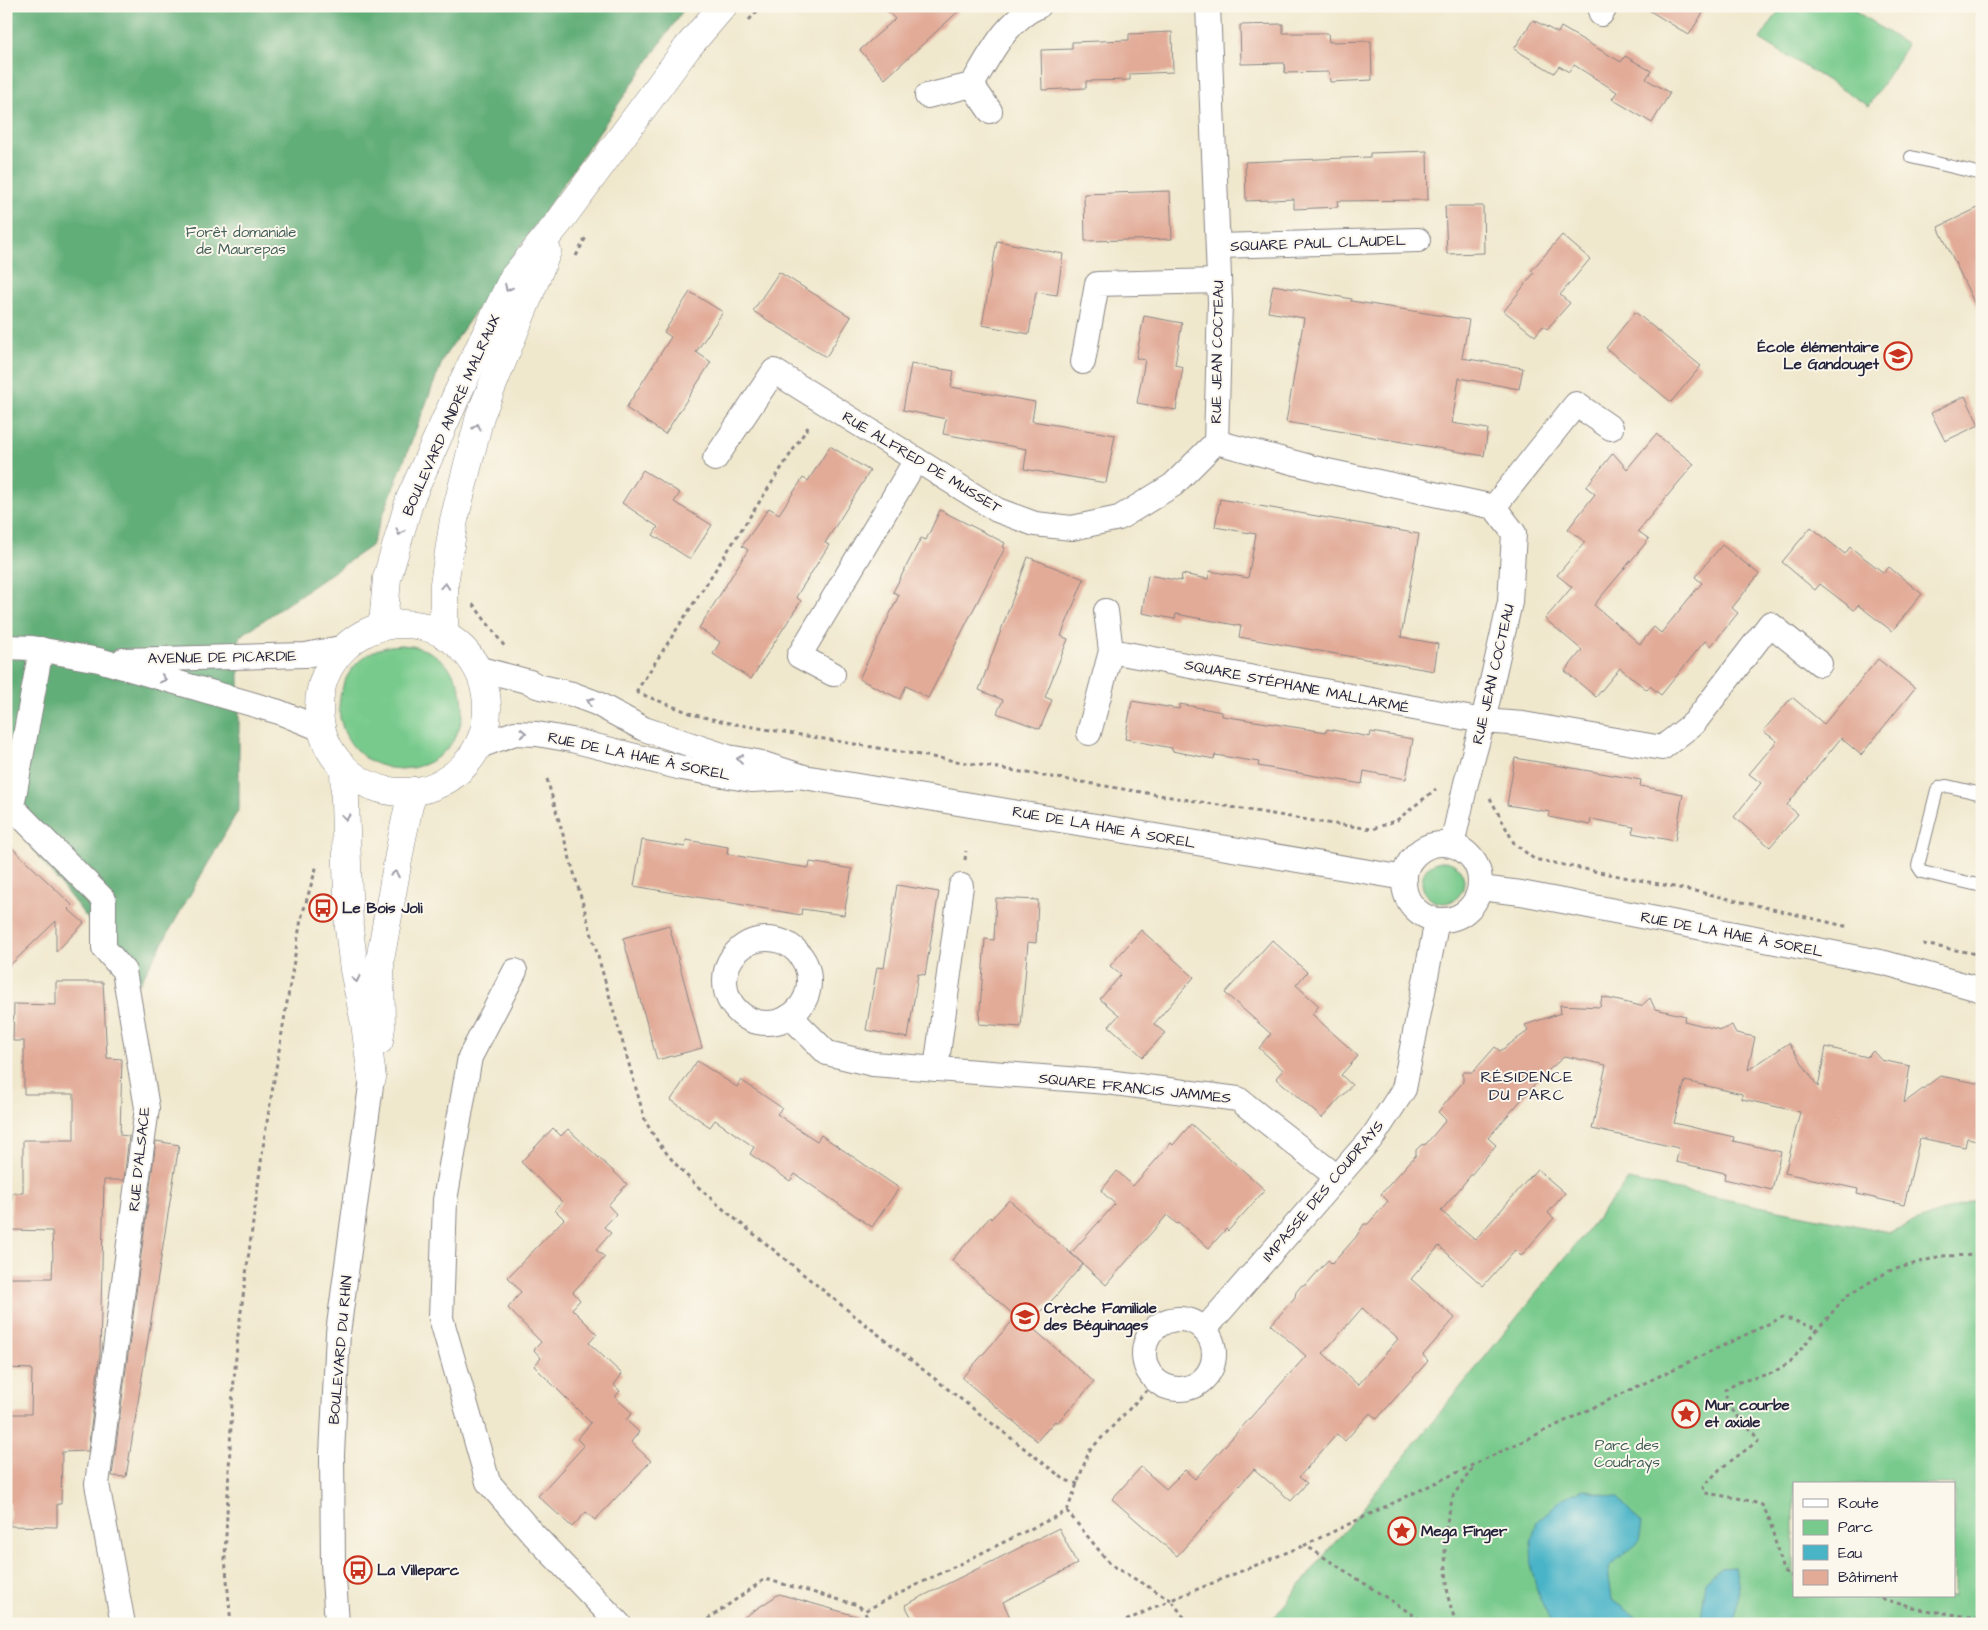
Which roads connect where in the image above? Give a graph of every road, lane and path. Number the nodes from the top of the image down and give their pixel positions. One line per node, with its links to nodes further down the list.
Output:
1 (723, 6): 11 (street, BOULEVARD ANDRÉ MALRAUX)
2 (762, 6): 5 (path)
3 (1039, 6): 6 (street)
4 (1208, 6): 14 (street, RUE JEAN COCTEAU)
5 (743, 26)
6 (972, 85): 7 (street); 8 (street)
7 (927, 96)
8 (990, 111)
9 (1911, 157): 10 (lane)
10 (1982, 174)
11 (559, 222): 26 (street, BOULEVARD ANDRÉ MALRAUX, one-way to 26); 27 (street, BOULEVARD ANDRÉ MALRAUX, one-way to 11)
12 (590, 230): 15 (path)
13 (1418, 240): 14 (street, SQUARE PAUL CLAUDEL)
14 (1218, 246): 16 (street, RUE JEAN COCTEAU)
15 (575, 256)
16 (1219, 281): 17 (street); 20 (street, RUE JEAN COCTEAU)
17 (1083, 362)
18 (824, 402): 21 (street, RUE ALFRED DE MUSSET); 22 (street, RUE ALFRED DE MUSSET); 44 (path)
19 (1611, 428): 23 (street)
20 (1216, 442): 22 (street, RUE ALFRED DE MUSSET); 23 (street, RUE JEAN COCTEAU)
21 (715, 459)
22 (916, 460): 36 (street)
23 (1494, 507): 37 (street, RUE JEAN COCTEAU)
24 (472, 602): 32 (path)
25 (1106, 611): 31 (street)
26 (383, 626): 27 (street); 29 (street)
27 (444, 634): 35 (street)
28 (6, 647): 30 (street, AVENUE DE PICARDIE)
29 (345, 647): 33 (street, AVENUE DE PICARDIE); 38 (street)
30 (41, 649): 33 (street, AVENUE DE PICARDIE); 76 (street, RUE D'ALSACE)
31 (1111, 651): 37 (street, SQUARE STÉPHANE MALLARMÉ); 39 (street)
32 (510, 653)
33 (99, 660): 38 (street, AVENUE DE PICARDIE, one-way to 38)
34 (1820, 664): 37 (street, SQUARE STÉPHANE MALLARMÉ)
35 (477, 668): 40 (street); 42 (street, RUE DE LA HAIE À SOREL, one-way to 35)
36 (833, 674)
37 (1483, 721): 44 (street, RUE JEAN COCTEAU)
38 (321, 729): 41 (street)
39 (1089, 733)
40 (477, 747): 42 (street, RUE DE LA HAIE À SOREL, one-way to 42); 45 (street)
41 (344, 768): 45 (street); 61 (street, BOULEVARD DU RHIN, one-way to 61)
42 (804, 777): 49 (street, RUE DE LA HAIE À SOREL)
43 (547, 779): 68 (path)
44 (1466, 783): 47 (street, RUE JEAN COCTEAU); 54 (path)
45 (414, 791): 61 (street, BOULEVARD DU RHIN, one-way to 45)
46 (1982, 794): 51 (lane)
47 (1452, 845): 49 (street); 52 (street)
48 (317, 864): 77 (path)
49 (1405, 878): 53 (street)
50 (961, 886): 60 (street)
51 (1982, 886)
52 (1480, 888): 53 (street); 58 (street, RUE DE LA HAIE À SOREL)
53 (1437, 920): 62 (street, IMPASSE DES COUDRAYS)
54 (1857, 929)
55 (1914, 942): 56 (path)
56 (1982, 955)
57 (514, 971): 79 (street)
58 (1982, 990)
59 (790, 1016): 60 (street, SQUARE FRANCIS JAMMES)
60 (936, 1069): 62 (street, SQUARE FRANCIS JAMMES)
61 (372, 1078): 78 (street, BOULEVARD DU RHIN)
62 (1337, 1177): 65 (street, IMPASSE DES COUDRAYS)
63 (1982, 1255): 64 (path)
64 (1818, 1329): 67 (path); 71 (path)
65 (1204, 1330): 66 (street); 66 (street)
66 (1156, 1381): 68 (path)
67 (1475, 1464): 70 (path); 85 (path)
68 (1078, 1484): 69 (path)
69 (1067, 1511): 73 (path); 74 (path)
70 (1305, 1545): 73 (path); 84 (path)
71 (1793, 1576)
72 (1880, 1598): 75 (path)
73 (1171, 1600): 82 (path); 83 (path)
74 (864, 1611): 80 (path); 81 (path)
75 (1980, 1621)
76 (123, 1624)
77 (231, 1624)
78 (337, 1624)
79 (619, 1624)
80 (701, 1624)
81 (870, 1624)
82 (1119, 1624)
83 (1190, 1624)
84 (1427, 1624)
85 (1456, 1624)

